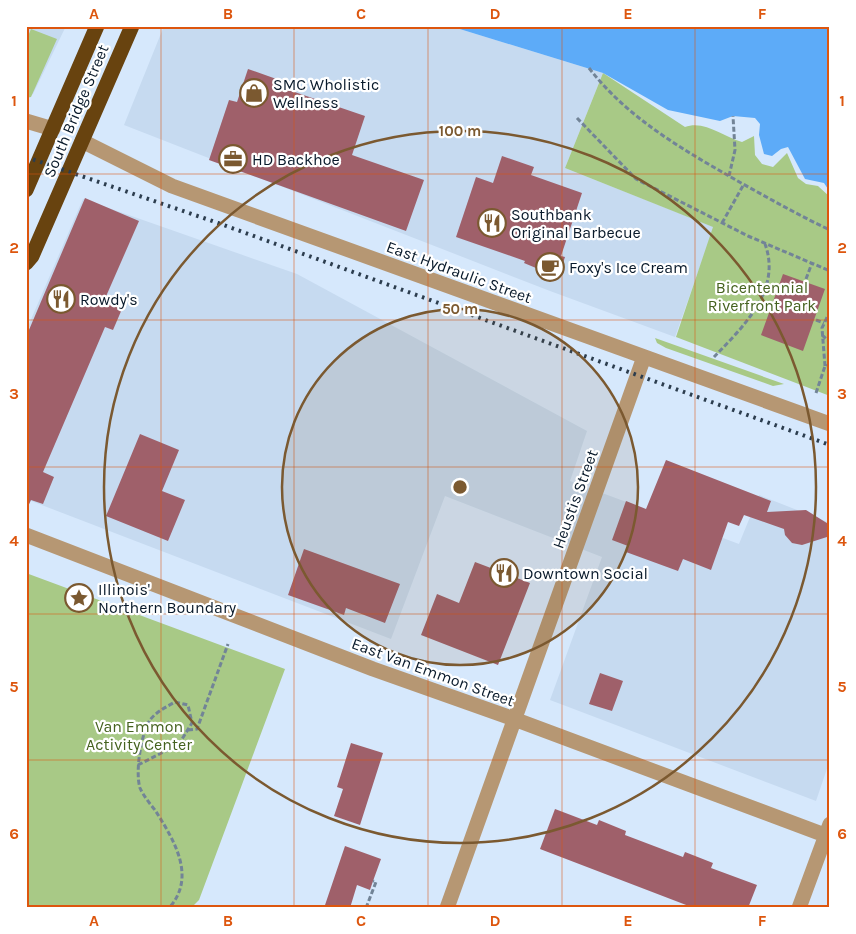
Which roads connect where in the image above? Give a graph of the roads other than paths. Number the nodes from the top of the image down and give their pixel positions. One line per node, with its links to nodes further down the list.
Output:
1 (97, 26): 4 (highway, South Bridge Street)
2 (132, 26): 5 (highway, South Bridge Street)
3 (26, 121): 4 (street)
4 (53, 129): 6 (highway, South Bridge Street)
5 (82, 141): 7 (highway, South Bridge Street); 8 (street, East Hydraulic Street)
6 (26, 190)
7 (26, 263)
8 (644, 357): 9 (street, East Hydraulic Street); 11 (street, Heustis Street)
9 (830, 424)
10 (26, 535): 11 (street, East Van Emmon Street)
11 (514, 719): 12 (street, East Van Emmon Street); 13 (street, Heustis Street)
12 (828, 833): 14 (street)
13 (447, 908)
14 (800, 908)

